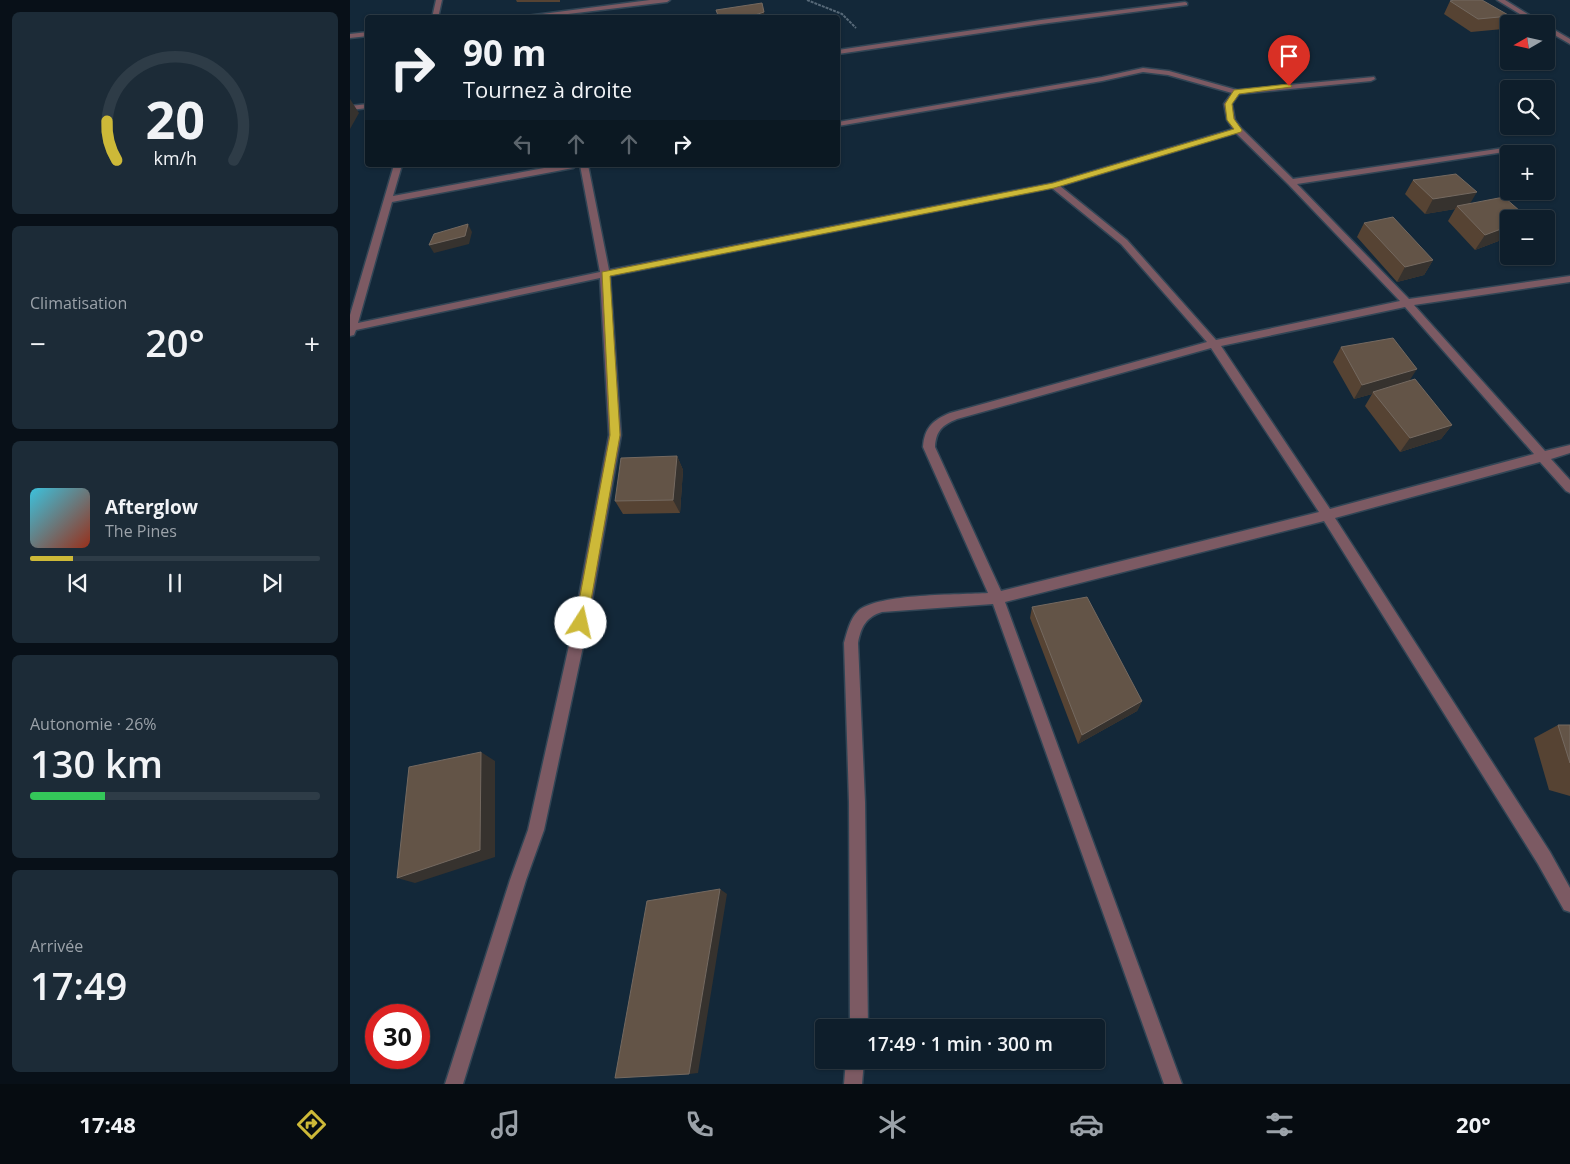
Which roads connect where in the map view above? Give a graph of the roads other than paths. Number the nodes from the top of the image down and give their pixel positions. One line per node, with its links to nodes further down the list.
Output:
1 (439, 0): 5 (street)
2 (667, 0): 6 (street)
3 (1500, 0): 7 (street)
4 (1185, 4): 12 (street)
5 (436, 15)
6 (540, 15)
7 (1526, 15)
8 (1555, 32): 11 (street)
9 (365, 34): 10 (street)
10 (350, 36)
11 (1568, 39)
12 (840, 52)
13 (1371, 80): 14 (street)
14 (1236, 92): 17 (street); 18 (street)
15 (365, 106): 16 (street)
16 (350, 108)
17 (840, 124)
18 (1238, 130): 23 (street); 24 (street)
19 (1500, 151): 23 (street)
20 (397, 167): 25 (street)
21 (562, 167): 25 (street)
22 (584, 167): 26 (street)
23 (1292, 182): 28 (street)
24 (1054, 185): 26 (street); 30 (street)
25 (388, 200): 29 (street)
26 (605, 274): 29 (street); 39 (street)
27 (1570, 279): 28 (street)
28 (1407, 303): 30 (street); 32 (street)
29 (351, 330)
30 (1214, 344): 34 (street); 35 (street)
31 (1570, 449): 32 (street)
32 (1542, 455): 33 (street); 34 (street)
33 (1570, 488)
34 (1327, 515): 35 (street); 36 (street)
35 (997, 598): 37 (street); 41 (street)
36 (1570, 904)
37 (859, 1019)
38 (854, 1069): 40 (street)
39 (454, 1084)
40 (853, 1084)
41 (1173, 1084)

